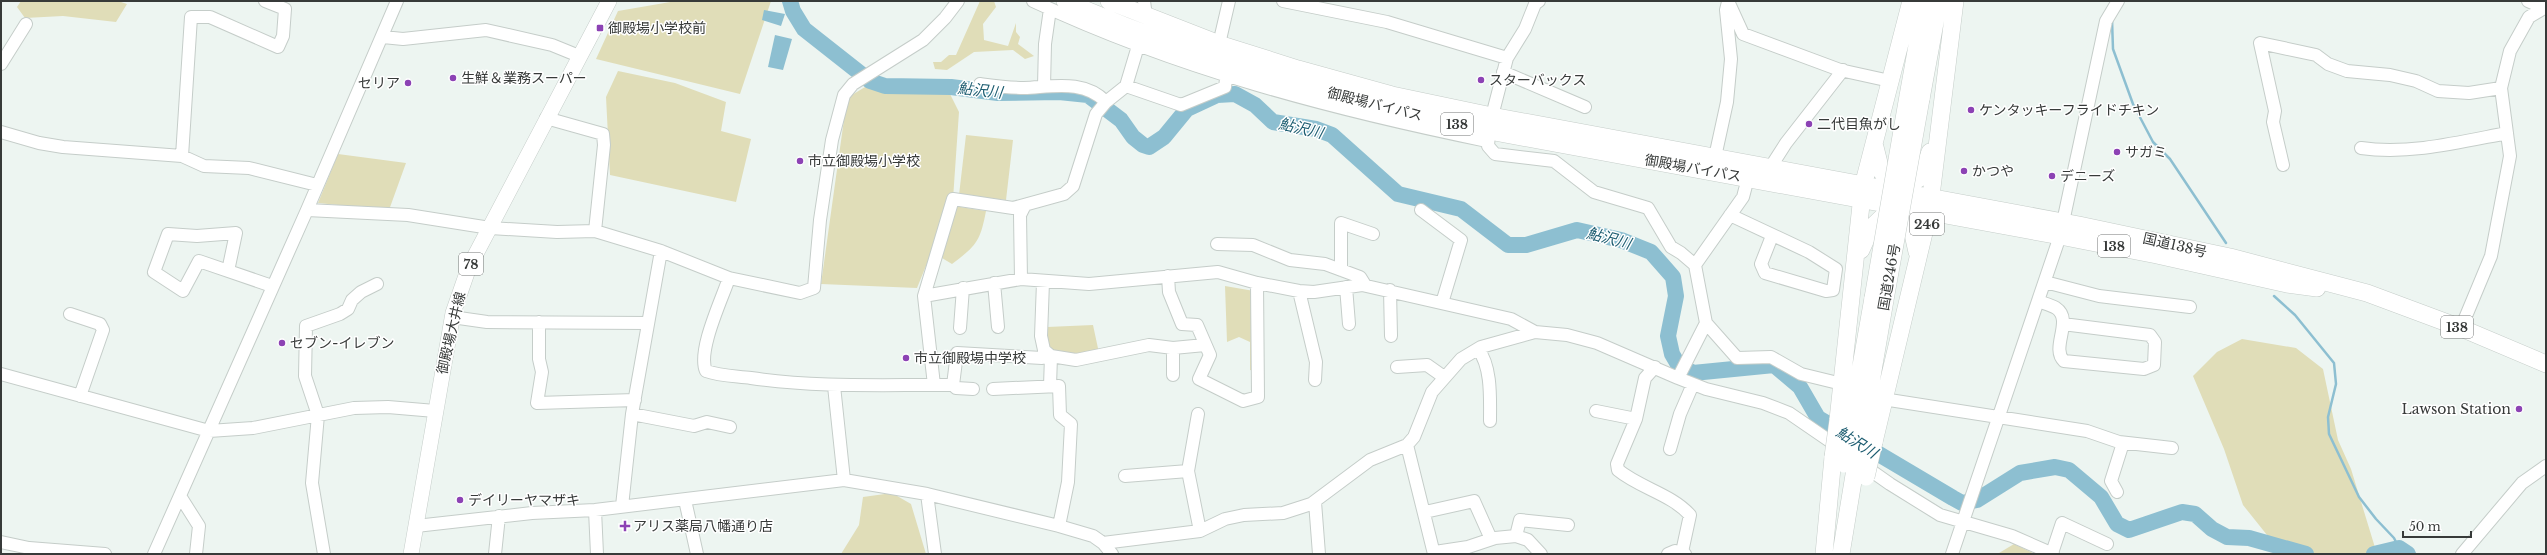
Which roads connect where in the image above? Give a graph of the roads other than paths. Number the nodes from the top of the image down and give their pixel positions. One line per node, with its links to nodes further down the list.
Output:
1 (265, 1): 46 (street)
2 (396, 1): 22 (street)
3 (609, 1): 25 (main road, 御殿場大井線 / 78)
4 (958, 1): 70 (street)
5 (1033, 1): 19 (street)
6 (1065, 1): 29 (highway, 御殿場バイパス / 138)
7 (1109, 1): 20 (highway, 御殿場バイパス / 138)
8 (1229, 1): 23 (street)
9 (1283, 1): 26 (street)
10 (1539, 1): 26 (street)
11 (1728, 1): 28 (street); 47 (street)
12 (1911, 1): 32 (highway, 246)
13 (1925, 1): 37 (highway, 国道246号 / 246)
14 (1939, 1): 37 (highway, 国道246号 / 246)
15 (1956, 1): 31 (highway, 246)
16 (2118, 1): 59 (street)
17 (2528, 1): 18 (street)
18 (2545, 8): 36 (street)
19 (1050, 9): 24 (street); 34 (street)
20 (1145, 9): 23 (highway, 御殿場バイパス / 138)
21 (26, 24): 27 (street)
22 (383, 37): 25 (street); 51 (street)
23 (1219, 44): 41 (highway, 御殿場バイパス / 138)
24 (1138, 46): 29 (street); 35 (street)
25 (579, 56): 40 (main road, 御殿場大井線 / 78)
26 (1507, 58): 30 (street)
27 (1, 64)
28 (1843, 70): 32 (street); 49 (street)
29 (1228, 71): 35 (street); 41 (highway, 御殿場バイパス / 138)
30 (1503, 72): 39 (street); 41 (street)
31 (1946, 76): 53 (highway, 246); 53 (highway)
32 (1890, 81): 44 (highway, 246)
33 (980, 84): 34 (street)
34 (1044, 86): 38 (street)
35 (1126, 86): 38 (street)
36 (2501, 88): 43 (street); 48 (street)
37 (1915, 98): 133 (highway, 国道246号 / 246, bridge)
38 (1106, 102): 54 (street)
39 (1585, 107)
40 (546, 118): 58 (main road, 御殿場大井線 / 78); 60 (street)
41 (1489, 129): 47 (highway, 御殿場バイパス / 138); 50 (highway, 御殿場バイパス / 138); 66 (street)
42 (1, 132): 46 (street)
43 (2507, 133): 45 (street); 97 (street)
44 (1876, 135): 52 (highway, 246); 53 (highway)
45 (2362, 148)
46 (182, 156): 51 (street)
47 (1715, 157): 49 (highway, 御殿場バイパス / 138)
48 (2283, 166)
49 (1770, 168): 52 (highway, 御殿場バイパス / 138)
50 (1748, 178): 52 (highway, 御殿場バイパス / 138); 57 (street)
51 (317, 185): 55 (street)
52 (1867, 194): 53 (highway); 89 (highway, 246)
53 (1906, 201): 59 (highway, 国道138号 / 138); 65 (highway, 246); 65 (highway); 89 (highway)
54 (1024, 207): 71 (street); 83 (street)
55 (307, 210): 58 (street); 78 (street)
56 (1421, 210): 85 (street)
57 (1730, 215): 62 (street); 66 (street)
58 (490, 228): 60 (street); 88 (main road, 御殿場大井線 / 78)
59 (2062, 229): 73 (street); 97 (highway, 国道138号 / 138)
60 (595, 231): 64 (street)
61 (1373, 234): 67 (street)
62 (1772, 236): 62 (street)
63 (1217, 244): 67 (street)
64 (661, 250): 70 (street); 91 (street)
65 (1917, 264): 121 (highway, 246)
66 (1695, 265): 92 (street)
67 (1341, 270): 77 (street)
68 (228, 271): 68 (street); 78 (street)
69 (1168, 276): 72 (street); 76 (street); 100 (street)
70 (729, 278): 116 (street)
71 (1021, 279): 72 (street); 74 (street)
72 (1043, 282): 103 (street)
73 (2045, 282): 84 (street); 86 (street)
74 (994, 283): 80 (street); 95 (street)
75 (377, 284): 127 (street)
76 (1257, 284): 82 (street); 100 (street)
77 (1365, 285): 79 (street); 81 (street)
78 (272, 286): 132 (street)
79 (1346, 287): 82 (street); 93 (street)
80 (963, 288): 83 (street); 96 (street)
81 (1390, 290): 85 (street); 99 (street)
82 (1300, 291): 111 (street)
83 (924, 296): 114 (street)
84 (2038, 301): 94 (street); 128 (street)
85 (1442, 303): 98 (street)
86 (2190, 307)
87 (70, 314): 120 (street)
88 (452, 317): 90 (street); 123 (main road, 御殿場大井線 / 78)
89 (1849, 321): 113 (highway, 246)
90 (539, 322): 91 (street); 122 (street)
91 (648, 323): 122 (street)
92 (1706, 323): 107 (street); 113 (street)
93 (1349, 324)
94 (2063, 324): 94 (street)
95 (998, 327)
96 (960, 328)
97 (2460, 328): 104 (highway, 国道138号 / 138)
98 (1535, 332): 102 (street); 106 (street)
99 (1391, 336)
100 (1205, 345): 101 (street)
101 (1173, 348): 103 (street); 109 (street)
102 (1478, 349): 110 (street); 130 (street)
103 (1051, 356): 115 (street); 117 (street)
104 (2546, 364)
105 (1397, 367): 110 (street)
106 (1655, 367): 107 (street); 129 (street)
107 (1681, 372): 112 (street)
108 (1, 374): 120 (street)
109 (1173, 375)
110 (1444, 377): 135 (street)
111 (1315, 380)
112 (1693, 384): 137 (street); 152 (street)
113 (1842, 384): 133 (highway, 246)
114 (934, 385): 115 (street); 116 (street)
115 (953, 385): 119 (street)
116 (834, 386): 142 (street)
117 (1050, 386): 118 (street); 155 (street)
118 (993, 388)
119 (973, 389)
120 (80, 396): 132 (street)
121 (1883, 398): 128 (street); 133 (highway, 246)
122 (635, 400): 125 (street)
123 (435, 411): 127 (street); 154 (main road, 御殿場大井線 / 78)
124 (1596, 411): 129 (street)
125 (632, 414): 131 (street); 148 (street)
126 (1198, 414): 140 (street)
127 (318, 415): 132 (street); 167 (street)
128 (1999, 417): 134 (street); 152 (street)
129 (1636, 420): 163 (street)
130 (1490, 421)
131 (730, 427)
132 (209, 431): 145 (street)
133 (1856, 431): 139 (highway, 246, bridge); 139 (highway, 246, bridge)
134 (2123, 443): 136 (street); 143 (street)
135 (1407, 445): 147 (street); 150 (street)
136 (2172, 448)
137 (1670, 449)
138 (2546, 466): 183 (street)
139 (1849, 467): 177 (highway, 246); 178 (highway, 246); 179 (highway, 246); 180 (highway, 246)
140 (1188, 470): 141 (street); 156 (street)
141 (1125, 476)
142 (844, 480): 144 (street); 146 (street)
143 (2117, 492)
144 (927, 494): 155 (street); 172 (street)
145 (180, 496): 165 (street); 166 (street)
146 (685, 500): 148 (street); 171 (street)
147 (1315, 502): 156 (street); 174 (street)
148 (622, 506): 149 (street)
149 (595, 510): 151 (street); 170 (street)
150 (1425, 512): 158 (street); 162 (street)
151 (498, 516): 154 (street); 169 (street)
152 (1966, 517): 181 (street); 182 (street)
153 (1568, 525): 157 (street)
154 (416, 526): 168 (main road, 御殿場大井線 / 78)
155 (1059, 526): 160 (street)
156 (1200, 531): 160 (street)
157 (1516, 536): 158 (street); 175 (street)
158 (1491, 539): 162 (street)
159 (1, 542): 164 (street)
160 (1103, 543): 173 (street)
161 (2107, 544): 182 (street)
162 (1434, 553)
163 (1684, 553): 176 (street)
164 (105, 554)
165 (154, 554)
166 (196, 554)
167 (324, 554)
168 (411, 554)
169 (495, 554)
170 (597, 554)
171 (697, 554)
172 (935, 554)
173 (1112, 554)
174 (1319, 554)
175 (1540, 554)
176 (1668, 554)
177 (1824, 554)
178 (1828, 554)
179 (1841, 554)
180 (1847, 554)
181 (1952, 554)
182 (2052, 554)
183 (2462, 554)

